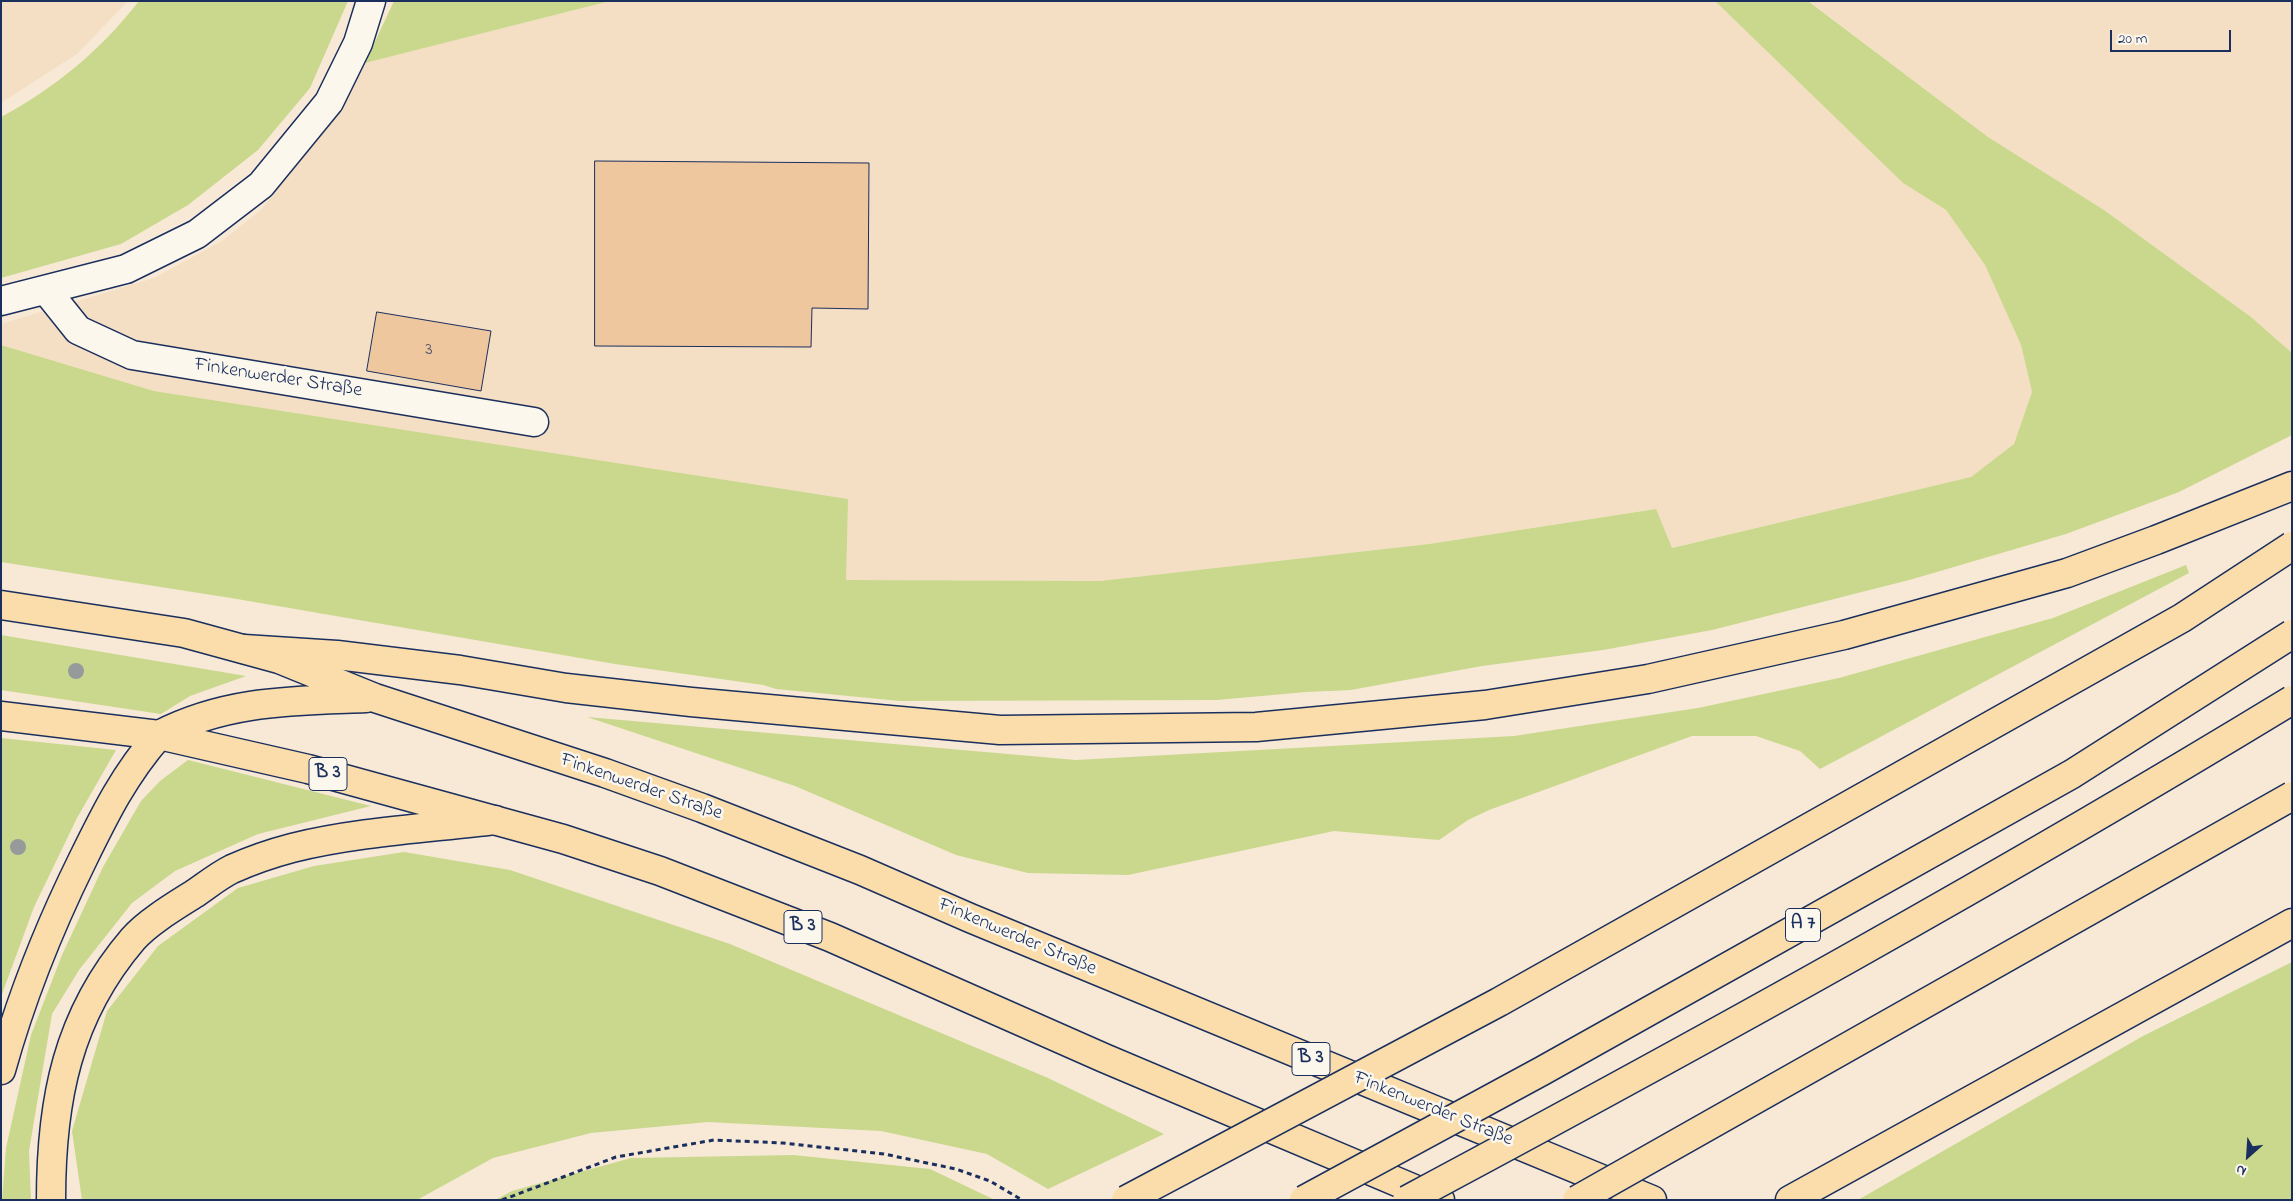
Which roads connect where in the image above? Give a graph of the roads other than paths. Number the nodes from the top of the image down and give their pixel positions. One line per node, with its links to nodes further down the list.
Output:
1 (371, 1): 2 (street)
2 (46, 290): 3 (street); 4 (street, Finkenwerder Straße)
3 (1, 302)
4 (534, 422)
5 (2292, 486): 9 (main road)
6 (2292, 546): 19 (main road, bridge)
7 (1, 605): 9 (main road, Finkenwerder Straße / B 3)
8 (2292, 634): 20 (main road, A 7, bridge)
9 (244, 649): 10 (main road, Finkenwerder Straße / B 3)
10 (375, 698): 13 (main road, Finkenwerder Straße); 24 (main road, Finkenwerder Straße / B 3)
11 (2292, 700): 21 (main road, A 7, bridge)
12 (1, 716): 13 (main road, B 3)
13 (159, 735): 15 (main road, B 3); 17 (main road)
14 (2292, 796): 23 (main road, bridge)
15 (494, 820): 18 (main road); 22 (main road, B 3)
16 (2292, 923): 25 (main road)
17 (1, 1070)
18 (51, 1200)
19 (1126, 1200)
20 (1304, 1200)
21 (1407, 1200)
22 (1440, 1200)
23 (1577, 1200)
24 (1652, 1200)
25 (1790, 1200)

